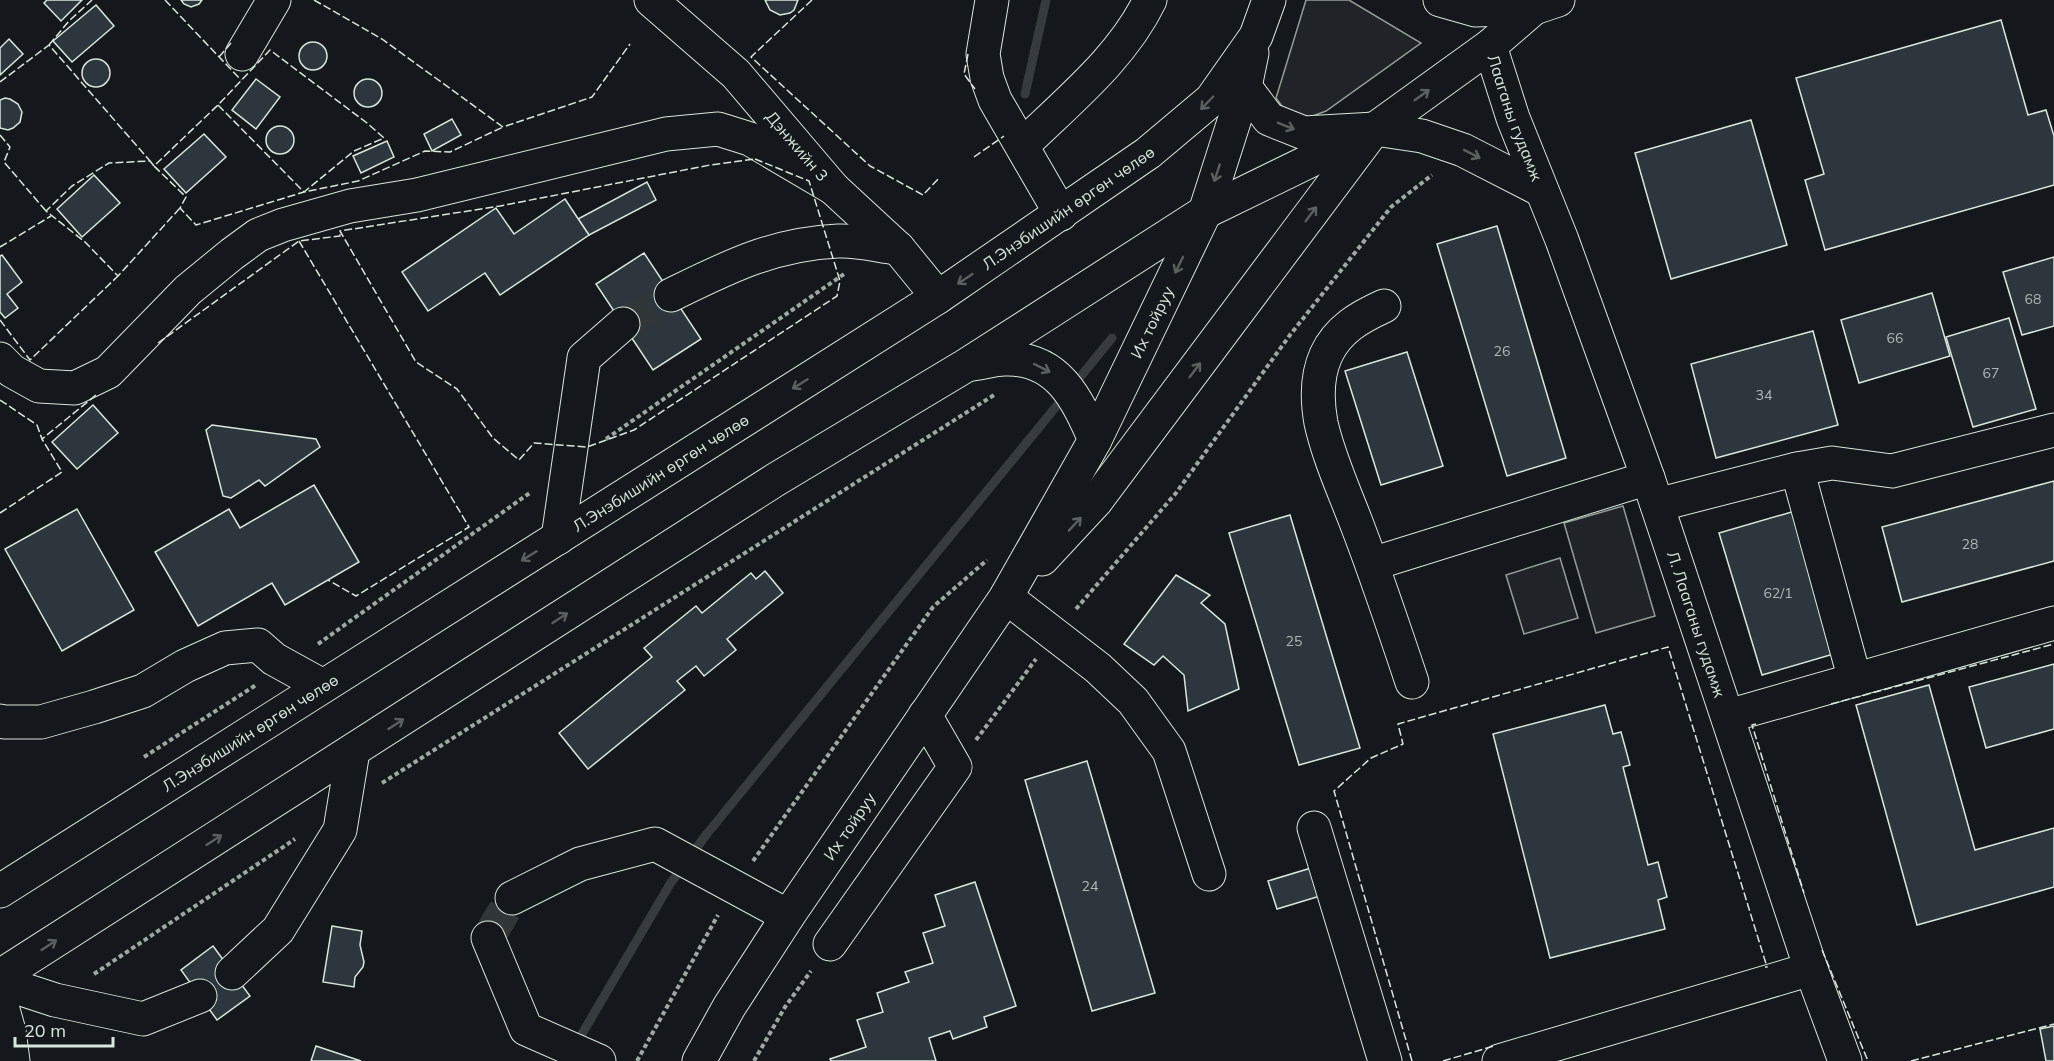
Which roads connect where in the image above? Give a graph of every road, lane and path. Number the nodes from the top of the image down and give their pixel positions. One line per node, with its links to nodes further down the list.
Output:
1 (274, 0): 10 (main road)
2 (651, 0): 15 (main road, Дэнжийн 3)
3 (992, 0): 13 (main road)
4 (1150, 0): 13 (main road)
5 (1269, 0): 8 (main road, Л.Энэбишийн өргөн чөлөө)
6 (1440, 0): 7 (main road)
7 (1546, 4): 9 (main road, Их тойруу)
8 (1256, 36): 11 (main road); 18 (main road, Л.Энэбишийн өргөн чөлөө, one-way to 18)
9 (1490, 46): 12 (main road, Их тойруу, one-way to 9); 16 (main road, Лааганы гудамж)
10 (242, 54)
11 (1245, 87): 12 (main road, one-way to 12); 17 (main road, one-way to 17)
12 (1375, 129): 14 (main road); 17 (main road, Их тойруу); 36 (main road, Их тойруу, one-way to 12)
13 (1023, 145): 18 (main road)
14 (1463, 150): 16 (main road, one-way to 16); 38 (path)
15 (833, 188): 19 (main road, Дэнжийн 3); 25 (main road)
16 (1541, 190): 32 (main road, Л. Лааганы гудамж)
17 (1205, 212): 26 (main road); 29 (main road, Их тойруу, one-way to 29)
18 (1061, 214): 22 (main road, Л.Энэбишийн өргөн чөлөө, one-way to 22)
19 (898, 248): 21 (main road); 22 (main road, Дэнжийн 3)
20 (849, 271): 30 (path)
21 (671, 295)
22 (938, 297): 33 (main road, Л.Энэбишийн өргөн чөлөө, one-way to 33)
23 (1384, 306): 35 (main road)
24 (623, 324): 30 (main road)
25 (0, 359)
26 (965, 366): 29 (main road, one-way to 29); 46 (main road, one-way to 26)
27 (999, 392): 49 (path)
28 (2054, 430): 31 (main road)
29 (1095, 440): 36 (main road, Их тойруу)
30 (569, 465): 33 (main road); 39 (path)
31 (1797, 469): 32 (main road); 40 (main road)
32 (1653, 491): 35 (main road); 44 (main road, Л. Лааганы гудамж)
33 (558, 538): 42 (main road, Л.Энэбишийн өргөн чөлөө, one-way to 42)
34 (993, 555): 53 (path)
35 (1372, 564): 41 (main road)
36 (1006, 597): 38 (main road); 43 (main road, Их тойруу)
37 (2054, 623): 40 (main road)
38 (1054, 635): 48 (path); 52 (main road)
39 (285, 666): 42 (main road); 45 (main road); 47 (path)
40 (1855, 680): 44 (main road)
41 (1412, 682)
42 (323, 686): 54 (main road, Л.Энэбишийн өргөн чөлөө)
43 (926, 715): 48 (main road); 56 (main road, Их тойруу)
44 (1728, 716): 59 (main road, Л. Лааганы гудамж)
45 (0, 721)
46 (352, 751): 49 (main road); 61 (main road, one-way to 46)
47 (136, 762)
48 (955, 767): 58 (main road)
49 (342, 809): 60 (main road)
50 (1314, 828): 71 (main road)
51 (296, 838): 65 (path)
52 (1209, 874)
53 (734, 886): 55 (main road); 56 (main road); 68 (path)
54 (0, 891)
55 (512, 898)
56 (788, 916): 69 (main road, Их тойруу)
57 (489, 938): 67 (main road)
58 (830, 944): 70 (path)
59 (1811, 969): 72 (main road); 73 (main road, Л. Лааганы гудамж)
60 (232, 973)
61 (0, 976)
62 (0, 982): 65 (main road)
63 (200, 996): 65 (main road)
64 (0, 999): 66 (main road)
65 (55, 1000)
66 (13, 1061)
67 (598, 1061)
68 (637, 1061)
69 (699, 1061)
70 (754, 1061)
71 (1386, 1061)
72 (1499, 1061)
73 (1845, 1061)

